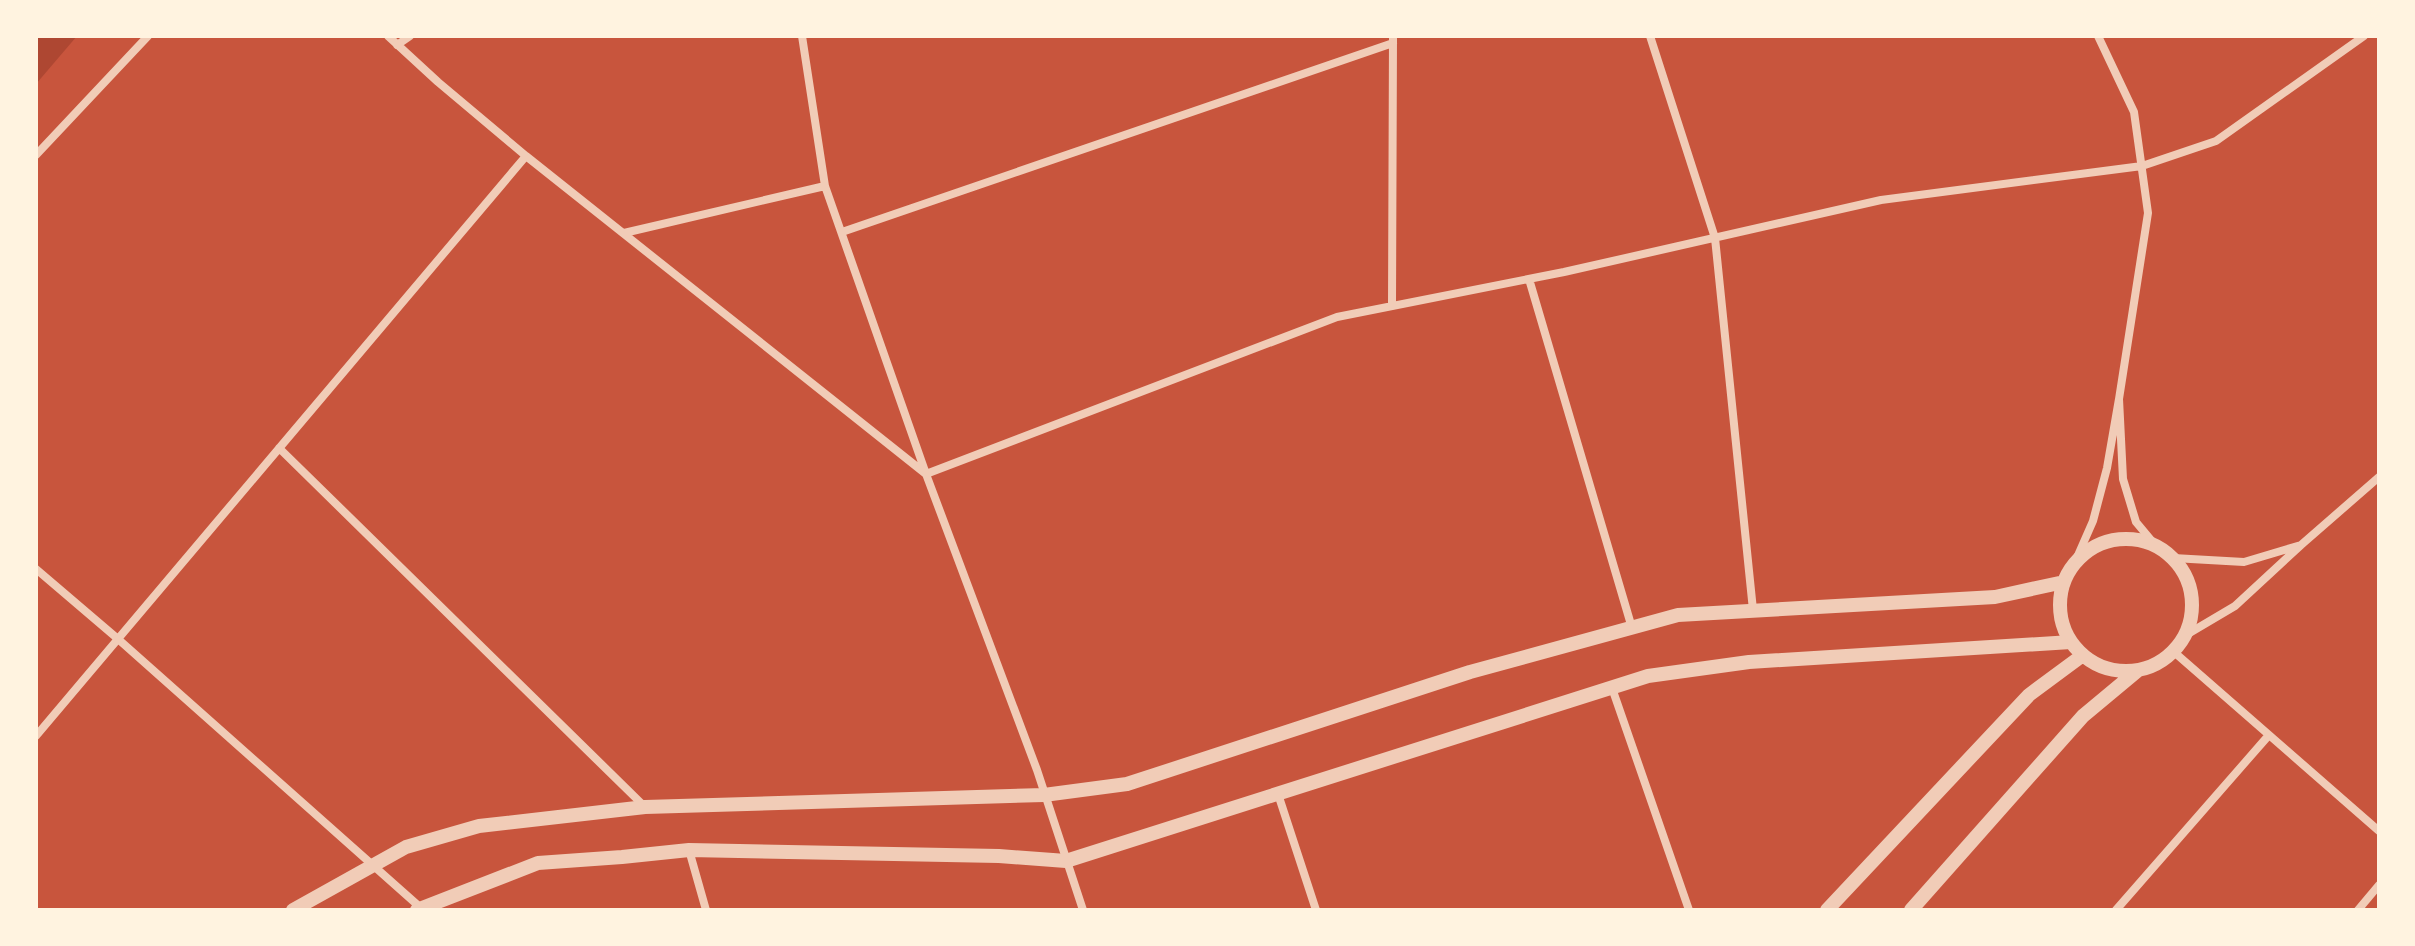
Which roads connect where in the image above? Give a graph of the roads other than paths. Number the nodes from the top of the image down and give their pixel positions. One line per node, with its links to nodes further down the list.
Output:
1 (148, 36): 10 (street)
2 (388, 36): 9 (street)
3 (410, 36): 9 (street)
4 (802, 36): 13 (street)
5 (1650, 36): 16 (street)
6 (2098, 36): 12 (street)
7 (2364, 36): 12 (street)
8 (1393, 40): 14 (street); 18 (street)
9 (397, 45): 11 (street)
10 (36, 155)
11 (526, 156): 15 (street); 20 (street)
12 (2142, 166): 16 (street); 19 (street)
13 (825, 186): 14 (street); 15 (street)
14 (842, 232): 21 (street)
15 (624, 233): 21 (street)
16 (1715, 238): 17 (street); 29 (street)
17 (1529, 279): 18 (street); 30 (street)
18 (1392, 306): 21 (street)
19 (2119, 399): 24 (street); 26 (street)
20 (279, 448): 32 (street); 42 (street)
21 (926, 474): 41 (street)
22 (2379, 477): 23 (street)
23 (2301, 545): 25 (street); 31 (street)
24 (2156, 546): 25 (street); 26 (street)
25 (2173, 558): 31 (street)
26 (2075, 562): 28 (street)
27 (36, 569): 32 (street)
28 (2064, 582): 29 (street); 33 (street)
29 (1753, 610): 30 (street)
30 (1632, 628): 41 (street)
31 (2186, 635): 34 (street)
32 (118, 639): 39 (street); 46 (street)
33 (2071, 642): 35 (street); 37 (street)
34 (2174, 652): 36 (street); 38 (street)
35 (2083, 655): 36 (street); 54 (street)
36 (2137, 671): 55 (street)
37 (1612, 688): 40 (street); 53 (street)
38 (2269, 735): 43 (street); 56 (street)
39 (36, 736)
40 (1278, 794): 45 (street); 52 (street)
41 (1044, 795): 42 (street); 45 (street)
42 (645, 807): 46 (street)
43 (2379, 831)
44 (689, 850): 45 (street); 48 (street); 50 (street)
45 (1066, 861): 51 (street)
46 (373, 865): 48 (street); 49 (street)
47 (2379, 885): 57 (street)
48 (419, 909)
49 (293, 910)
50 (706, 910)
51 (1083, 910)
52 (1316, 910)
53 (1689, 910)
54 (1827, 910)
55 (1911, 910)
56 (2116, 910)
57 (2358, 910)

